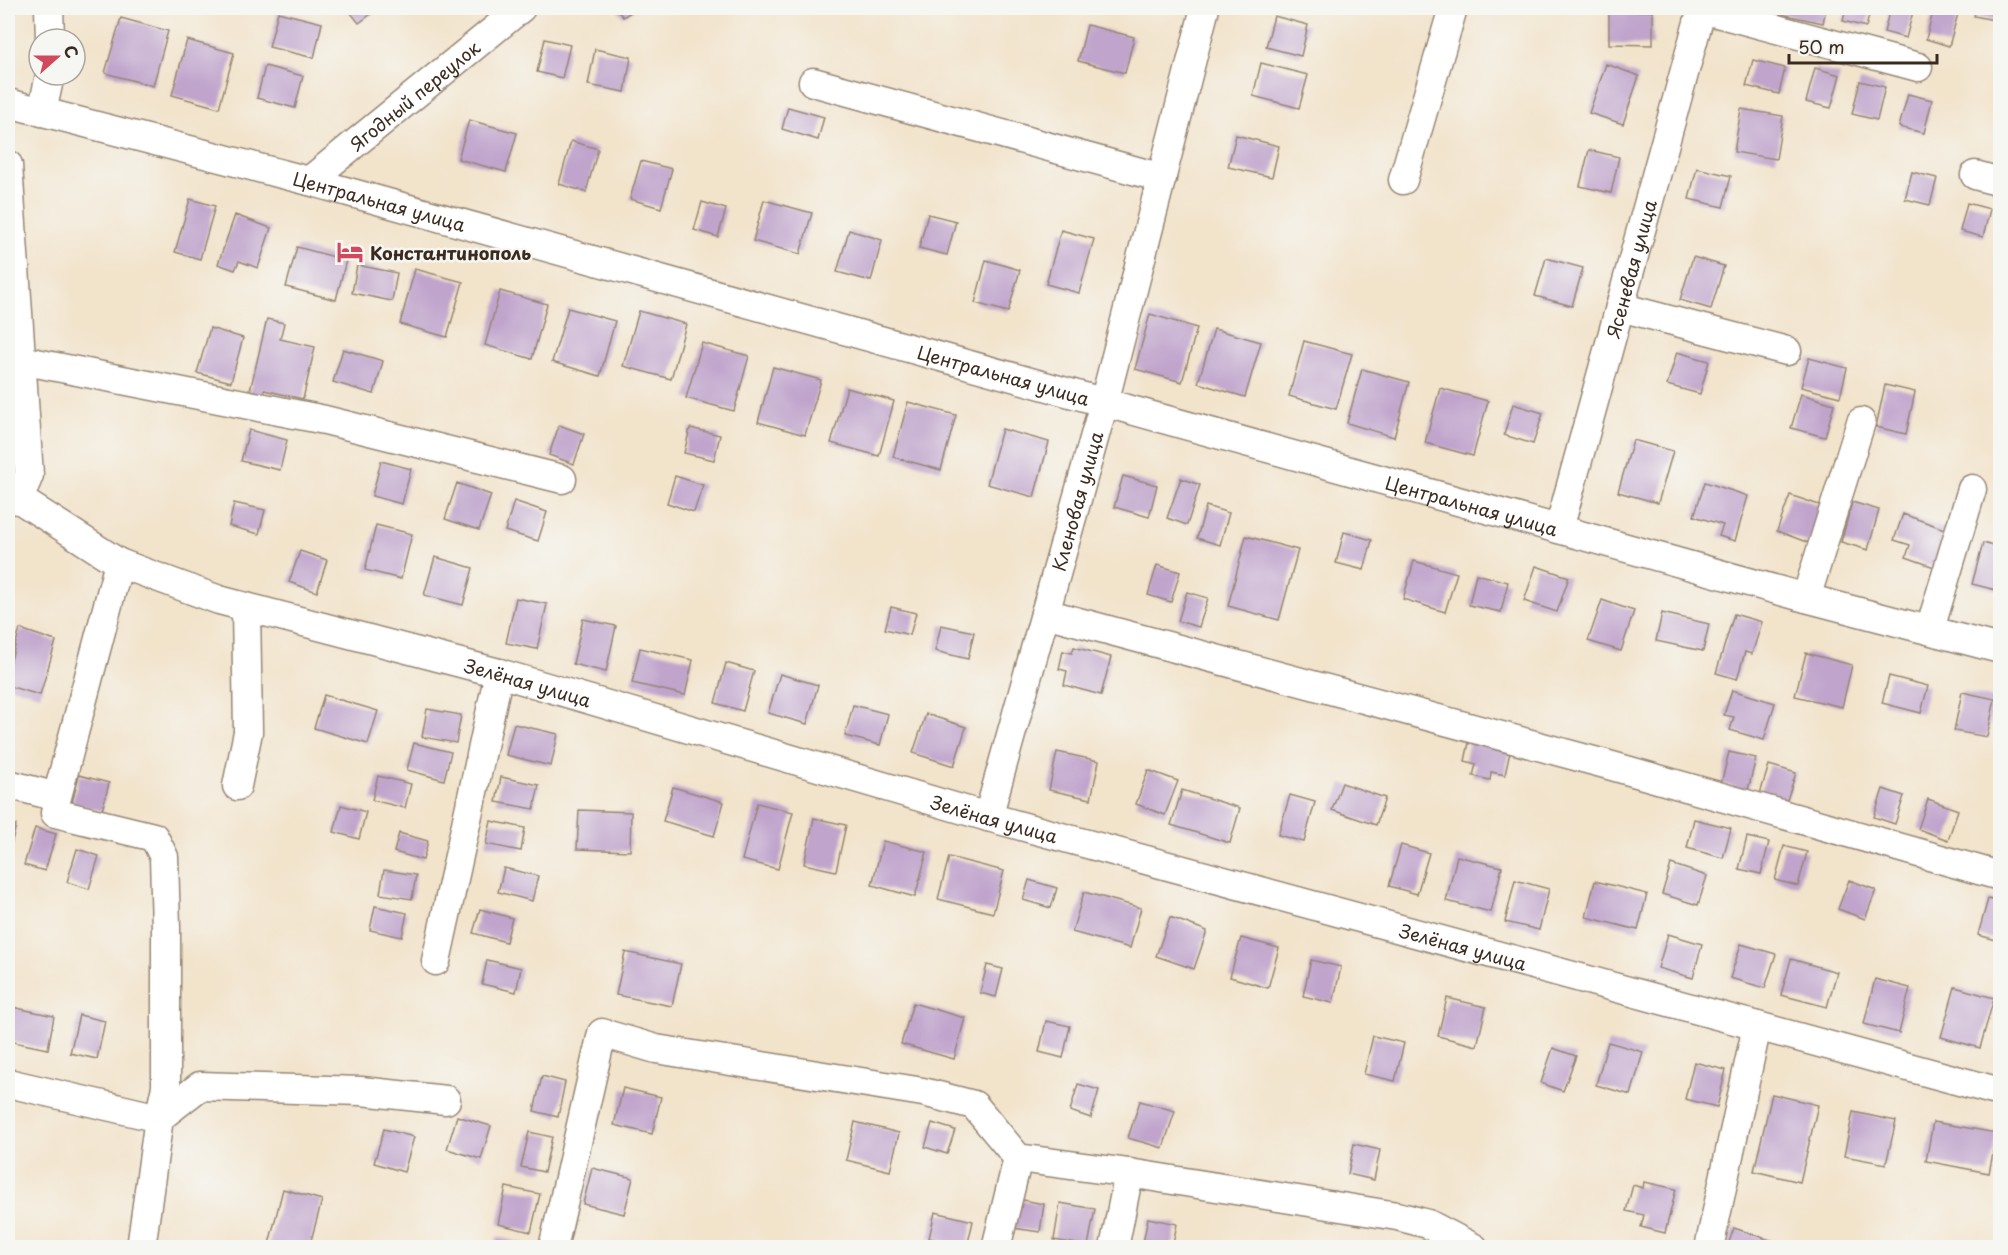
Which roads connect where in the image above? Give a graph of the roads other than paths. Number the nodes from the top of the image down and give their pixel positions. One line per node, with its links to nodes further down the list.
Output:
1 (49, 8): 6 (street)
2 (521, 8): 15 (street, Ягодный переулок)
3 (1205, 8): 13 (street, Кленовая улица)
4 (1453, 8): 14 (street)
5 (1702, 8): 7 (street); 16 (street, Ясеневая улица)
6 (50, 27)
7 (1918, 67)
8 (813, 82): 13 (street)
9 (47, 87): 11 (street)
10 (8, 103): 11 (street, Центральная улица)
11 (42, 112): 15 (street, Центральная улица)
12 (8, 165): 18 (street)
13 (1162, 178): 19 (street, Кленовая улица)
14 (1403, 180)
15 (309, 181): 19 (street, Центральная улица)
16 (1620, 307): 17 (street); 24 (street, Ясеневая улица)
17 (1787, 351)
18 (21, 360): 21 (street); 23 (street)
19 (1104, 403): 24 (street, Центральная улица); 28 (street, Кленовая улица)
20 (1861, 422): 26 (street)
21 (562, 479)
22 (1972, 489): 29 (street)
23 (13, 499): 25 (street, Зелёная улица)
24 (1559, 529): 26 (street, Центральная улица)
25 (119, 563): 27 (street, Зелёная улица); 32 (street)
26 (1806, 598): 29 (street, Центральная улица)
27 (246, 607): 31 (street, Зелёная улица); 33 (street)
28 (1045, 613): 35 (street, Кленовая улица); 36 (street)
29 (1930, 629): 30 (street, Центральная улица)
30 (2001, 649)
31 (499, 673): 35 (street, Зелёная улица); 37 (street)
32 (8, 784)
33 (237, 786)
34 (55, 813): 42 (street)
35 (988, 817): 38 (street, Зелёная улица)
36 (2001, 876)
37 (436, 961)
38 (1756, 1026): 40 (street, Зелёная улица); 51 (street)
39 (8, 1083): 42 (street)
40 (2001, 1092)
41 (446, 1100): 42 (street)
42 (159, 1118): 46 (street)
43 (1018, 1158): 44 (street); 47 (street); 48 (street)
44 (1129, 1173): 45 (street); 49 (street)
45 (1425, 1236): 50 (street)
46 (141, 1248)
47 (553, 1248)
48 (996, 1248)
49 (1114, 1248)
50 (1474, 1248)
51 (1709, 1248)

